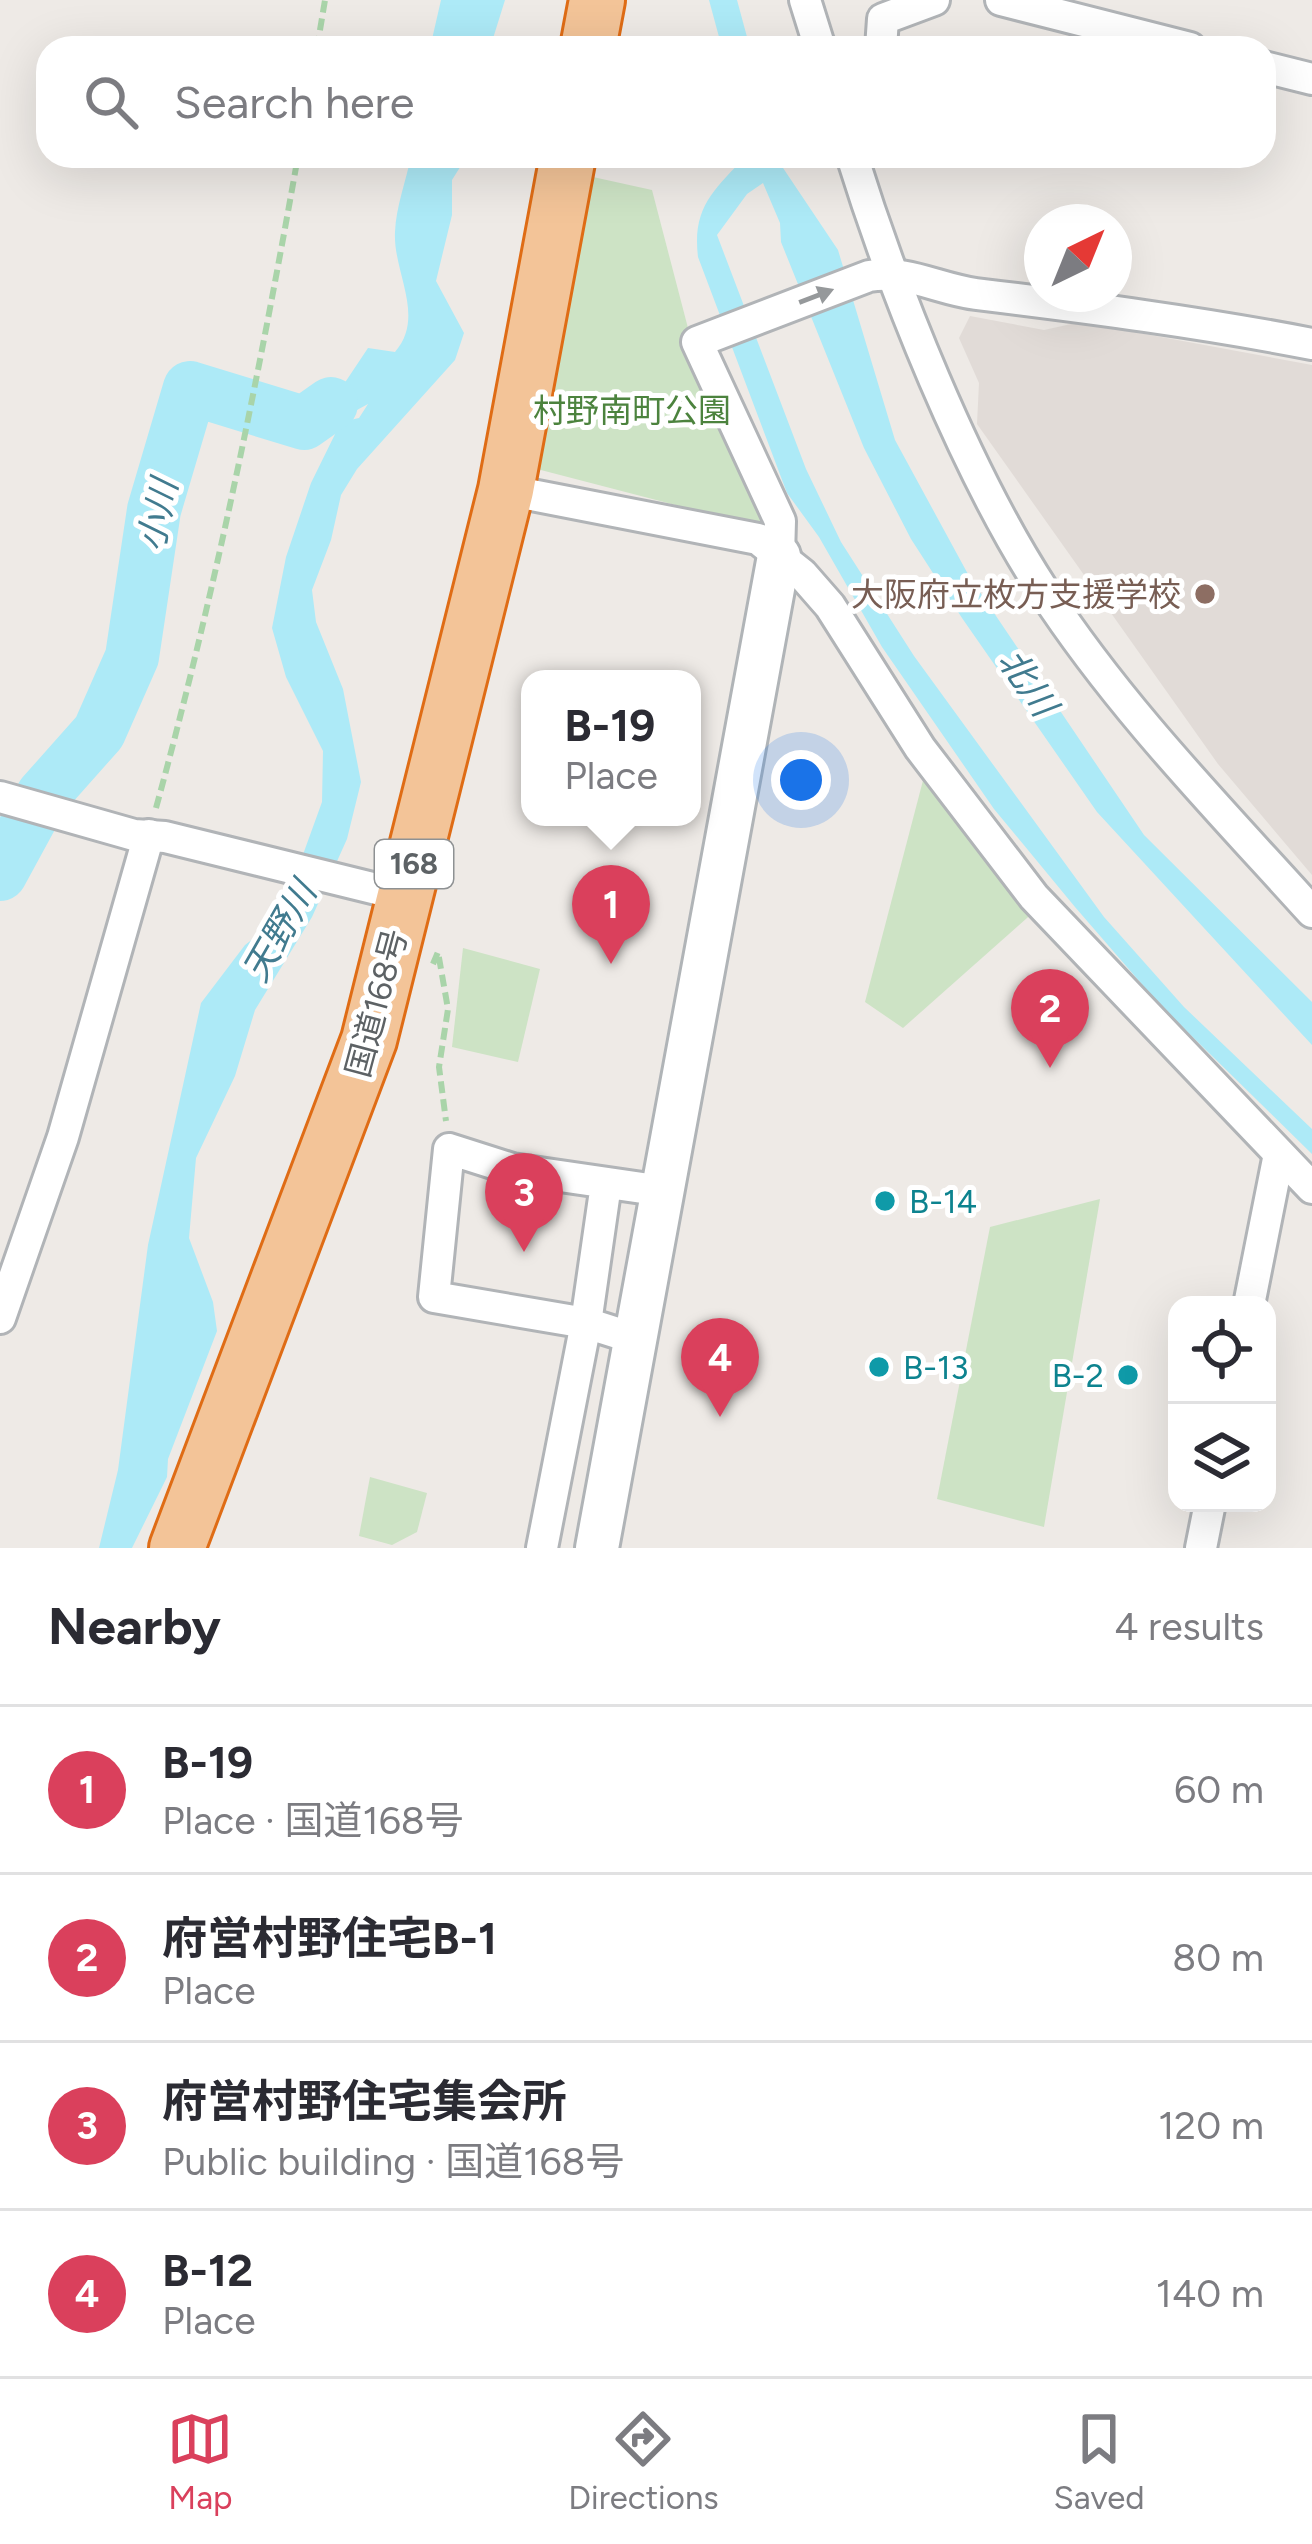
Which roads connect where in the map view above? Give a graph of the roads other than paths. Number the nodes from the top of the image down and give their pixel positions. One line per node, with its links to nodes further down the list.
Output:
1 (597, 0): 5 (highway)
2 (806, 0): 6 (street)
3 (934, 0): 7 (street)
4 (1001, 0): 8 (street)
5 (590, 36)
6 (816, 36)
7 (882, 36)
8 (1143, 36)
9 (1276, 70): 10 (street)
10 (1312, 79)
11 (566, 168): 15 (highway, 国道168号 / 168)
12 (857, 168): 13 (street)
13 (882, 274): 14 (street); 16 (street, one-way to 13); 20 (street)
14 (1312, 344)
15 (506, 490): 16 (street); 19 (highway, 国道168号 / 168)
16 (779, 556): 21 (street); 24 (street)
17 (0, 797): 18 (street)
18 (157, 836): 19 (street); 26 (street)
19 (388, 893): 30 (highway, 国道168号 / 168)
20 (1312, 911)
21 (1279, 1154): 23 (street); 25 (street)
22 (606, 1184): 24 (street); 27 (street); 27 (street)
23 (1312, 1188)
24 (663, 1191): 28 (street)
25 (1251, 1296)
26 (0, 1318)
27 (586, 1323): 28 (street); 31 (street)
28 (633, 1338): 32 (street)
29 (1208, 1512): 33 (street)
30 (176, 1548)
31 (542, 1548)
32 (596, 1548)
33 (1201, 1548)

